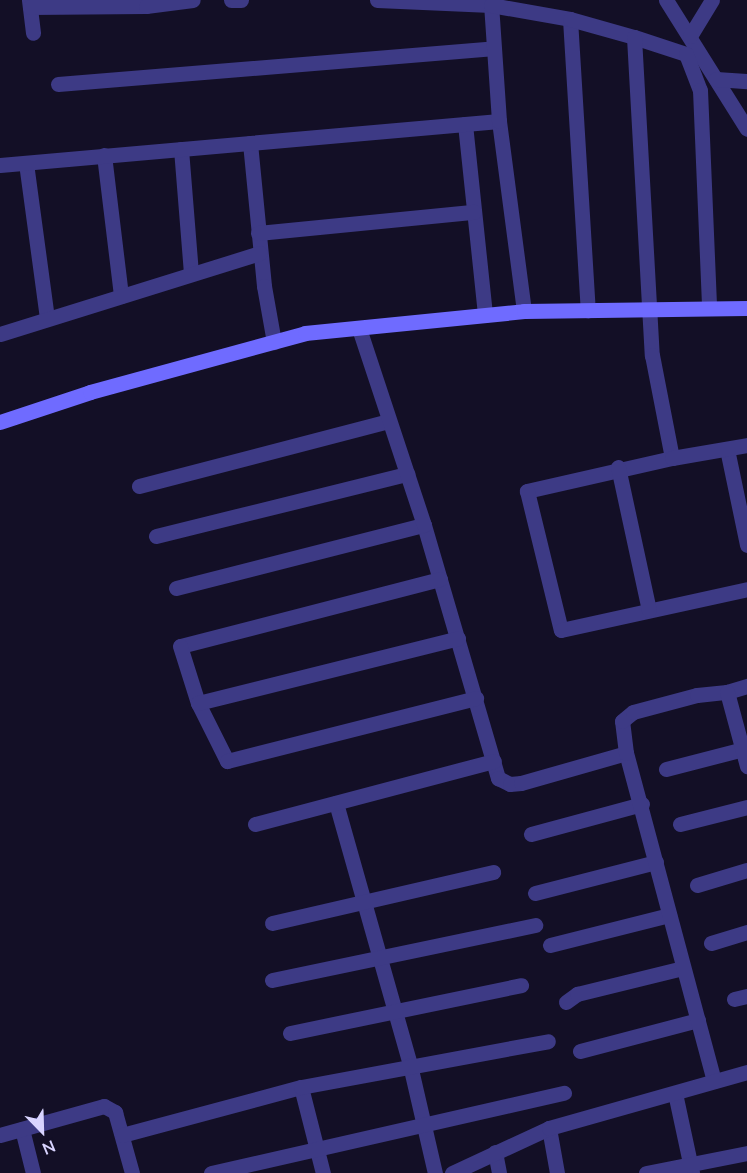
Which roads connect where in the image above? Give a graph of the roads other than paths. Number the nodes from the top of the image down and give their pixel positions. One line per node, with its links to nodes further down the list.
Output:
1 (193, 0): 8 (street)
2 (231, 0): 3 (street)
3 (241, 0)
4 (377, 0): 9 (street)
5 (666, 0): 12 (street)
6 (712, 0): 12 (street)
7 (30, 3): 8 (street); 11 (street)
8 (78, 3)
9 (491, 3): 10 (street); 14 (street)
10 (570, 19): 13 (street); 33 (street)
11 (33, 33)
12 (690, 36): 15 (street)
13 (634, 37): 31 (street); 34 (street)
14 (492, 48): 17 (street); 18 (street)
15 (716, 79): 16 (street); 20 (street)
16 (747, 81)
17 (58, 84)
18 (500, 121): 19 (street); 35 (street)
19 (465, 124): 21 (street); 26 (street)
20 (747, 129)
21 (250, 143): 22 (street); 27 (street)
22 (181, 149): 23 (street); 29 (street)
23 (104, 155): 24 (street); 30 (street)
24 (26, 163): 25 (street); 37 (street)
25 (0, 165)
26 (474, 212): 27 (street); 36 (street)
27 (258, 232): 28 (street)
28 (260, 253): 29 (street); 40 (street)
29 (191, 274): 30 (street)
30 (121, 296): 37 (street)
31 (709, 308): 32 (street); 34 (street)
32 (747, 308)
33 (588, 310): 34 (street); 35 (street)
34 (650, 310): 45 (street)
35 (524, 311): 36 (street)
36 (485, 315): 38 (street)
37 (47, 319): 39 (street)
38 (359, 328): 40 (street); 41 (street)
39 (0, 334)
40 (274, 342): 42 (street)
41 (389, 421): 47 (street); 48 (street)
42 (0, 422)
43 (747, 445): 44 (street)
44 (727, 449): 45 (street); 51 (street)
45 (672, 458): 46 (street)
46 (618, 467): 55 (street); 55 (street)
47 (407, 474): 49 (street); 50 (street)
48 (139, 486)
49 (424, 525): 52 (street); 53 (street)
50 (156, 536)
51 (747, 545)
52 (440, 579): 56 (street); 60 (street)
53 (176, 588)
54 (747, 590): 55 (street)
55 (649, 610)
56 (458, 638): 59 (street); 60 (street)
57 (747, 686): 58 (street)
58 (727, 692): 61 (street); 62 (street)
59 (476, 698): 60 (street); 63 (street)
60 (198, 703)
61 (745, 748): 64 (street); 65 (street)
62 (626, 753): 63 (street); 67 (street)
63 (494, 761): 66 (street)
64 (747, 766)
65 (666, 769)
66 (336, 803): 70 (street); 77 (street)
67 (642, 804): 71 (street); 72 (street)
68 (747, 807): 69 (street)
69 (680, 824)
70 (255, 825)
71 (531, 834)
72 (656, 862): 76 (street); 78 (street)
73 (747, 870): 75 (street)
74 (493, 872): 77 (street)
75 (697, 885)
76 (535, 893)
77 (364, 902): 79 (street); 84 (street)
78 (669, 915): 83 (street); 85 (street)
79 (272, 923)
80 (535, 925): 84 (street)
81 (747, 932): 82 (street)
82 (711, 943)
83 (550, 945)
84 (378, 956): 86 (street); 89 (street)
85 (683, 968): 88 (street); 90 (street)
86 (272, 980)
87 (520, 985): 89 (street)
88 (566, 1002)
89 (393, 1008): 91 (street); 94 (street)
90 (698, 1020): 93 (street); 96 (street)
91 (290, 1033)
92 (548, 1041): 94 (street)
93 (580, 1051)
94 (410, 1065): 97 (street); 100 (street)
95 (747, 1072): 96 (street)
96 (714, 1081): 99 (street)
97 (301, 1088): 104 (street); 105 (street)
98 (564, 1093): 100 (street)
99 (675, 1093): 101 (street); 108 (street)
100 (424, 1123): 105 (street); 113 (street)
101 (549, 1128): 106 (street); 116 (street)
102 (22, 1130): 103 (street); 104 (street); 109 (street)
103 (0, 1135)
104 (122, 1135): 110 (street)
105 (315, 1148): 111 (street); 112 (street)
106 (495, 1152): 114 (street); 115 (street)
107 (747, 1153): 108 (street)
108 (691, 1169): 117 (street)
109 (33, 1173)
110 (132, 1173)
111 (211, 1173)
112 (323, 1173)
113 (435, 1173)
114 (453, 1173)
115 (499, 1173)
116 (557, 1173)
117 (646, 1173)

